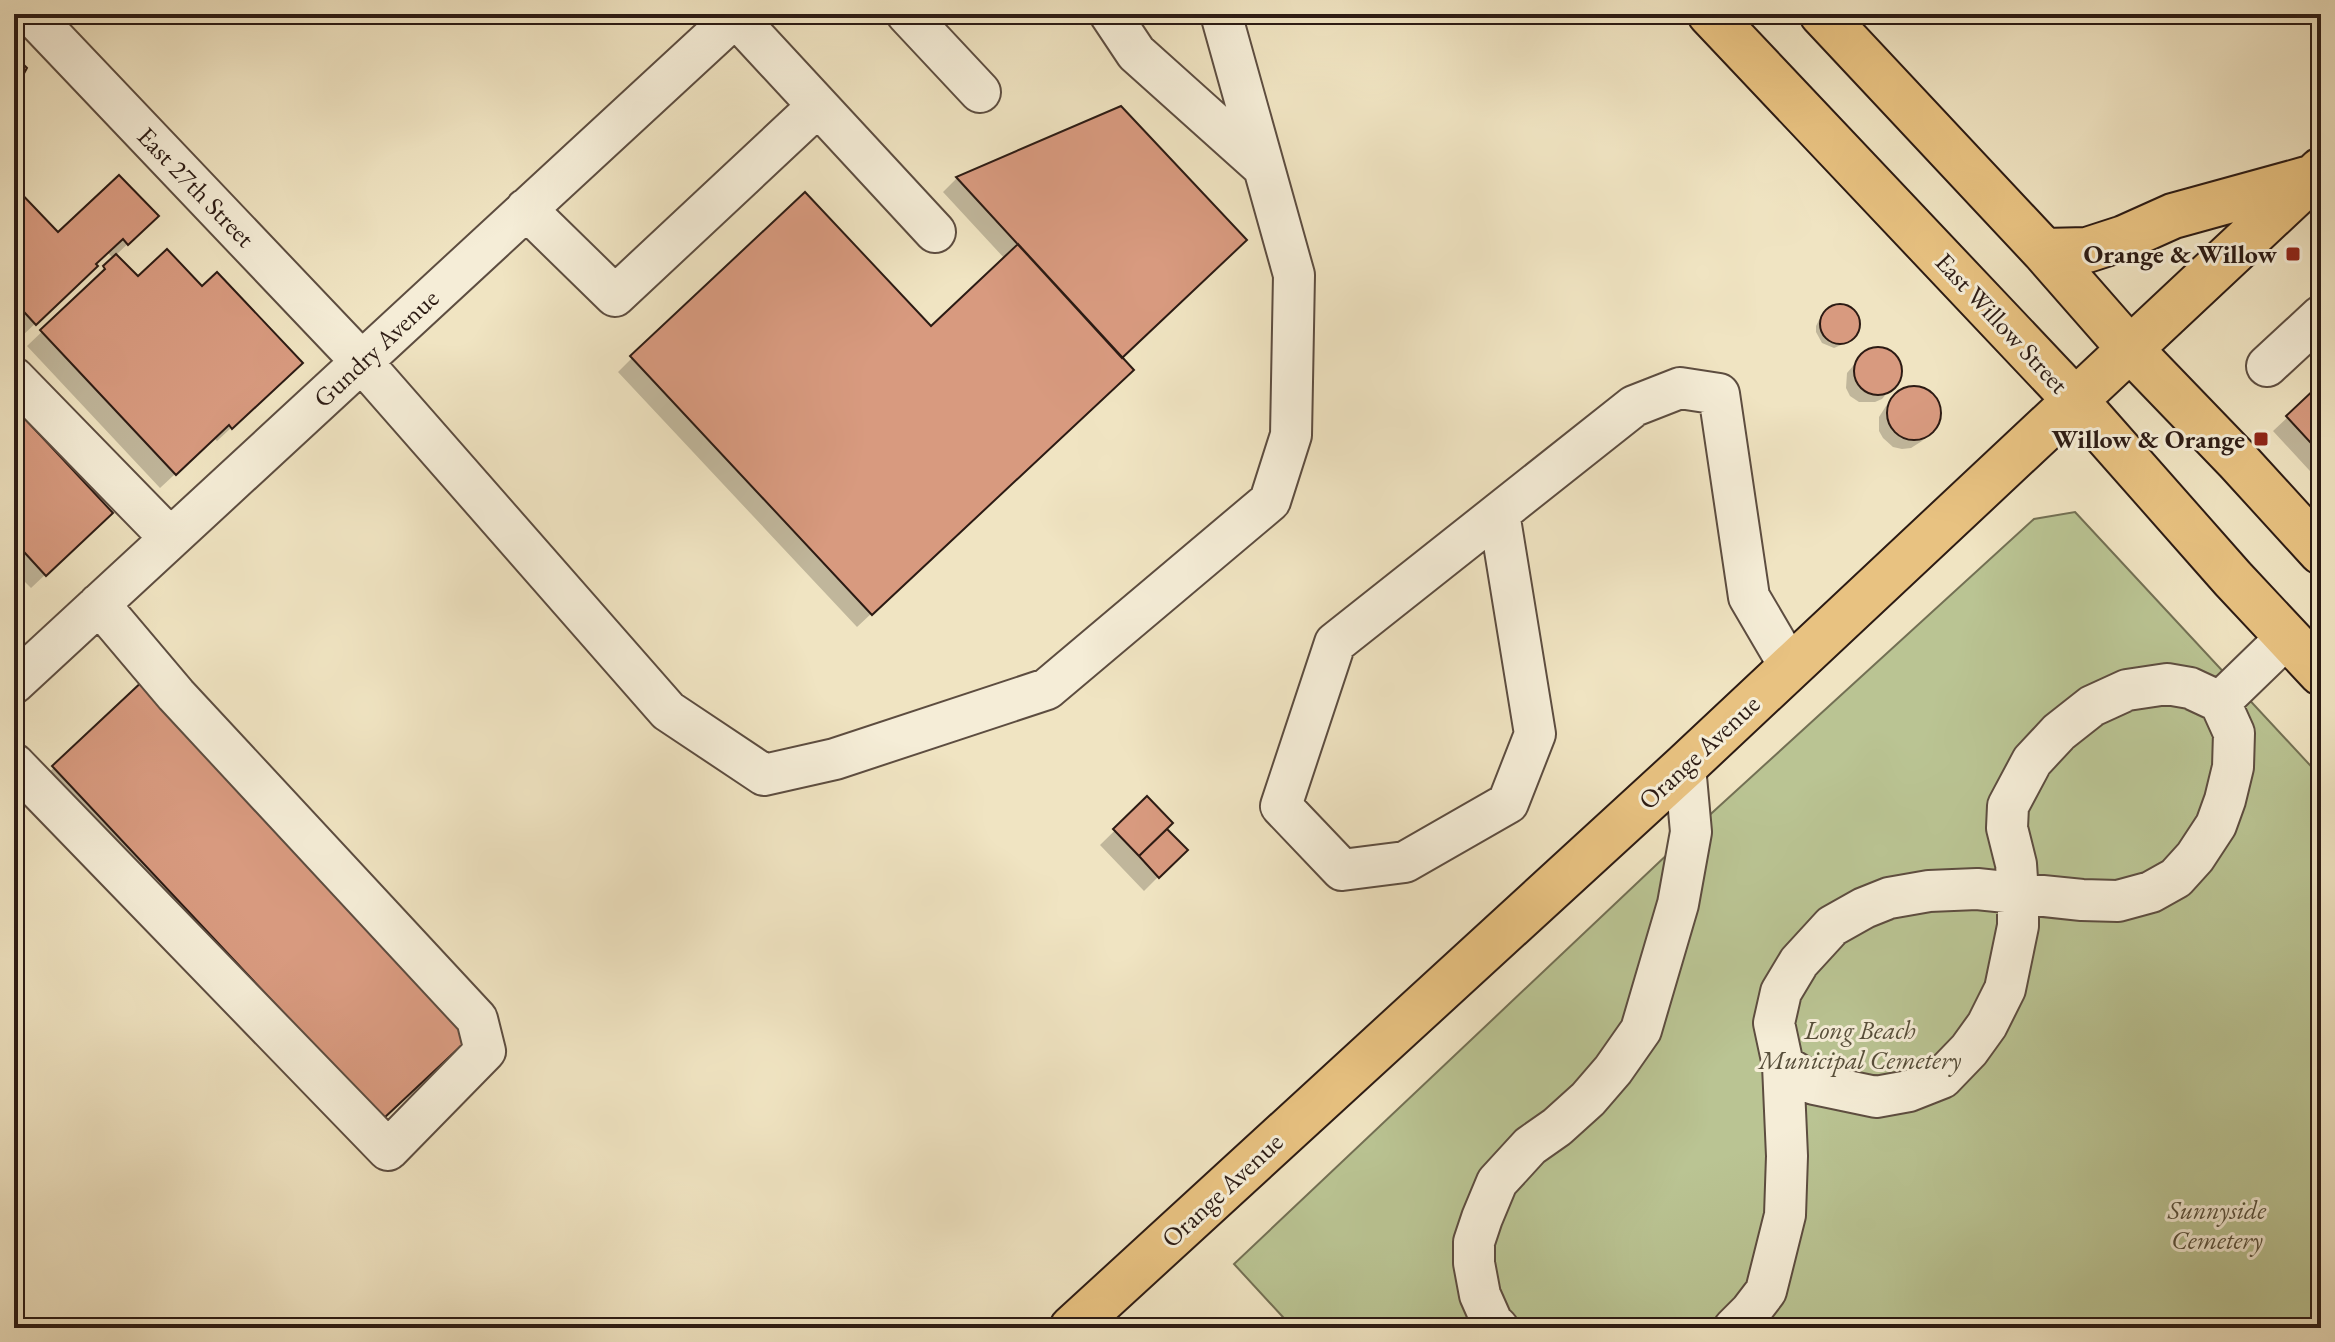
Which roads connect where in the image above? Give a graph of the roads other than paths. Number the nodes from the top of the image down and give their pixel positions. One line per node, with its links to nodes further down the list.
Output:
1 (31, 14): 17 (street, East 27th Street)
2 (907, 14): 8 (street)
3 (1110, 14): 10 (street)
4 (1221, 14): 10 (street)
5 (1710, 14): 20 (main road, East Willow Street)
6 (1822, 14): 14 (main road)
7 (737, 15): 9 (street); 12 (street, Gundry Avenue)
8 (980, 92)
9 (818, 106): 12 (street); 13 (street)
10 (1262, 166): 17 (street, East 27th Street)
11 (2317, 173): 14 (main road); 16 (main road, Orange Avenue)
12 (526, 209): 17 (street, Gundry Avenue)
13 (935, 232)
14 (2044, 251): 16 (main road)
15 (2321, 316): 18 (street)
16 (2129, 348): 20 (main road, Orange Avenue); 23 (main road)
17 (361, 361): 22 (street, Gundry Avenue)
18 (2267, 366)
19 (14, 378): 22 (street)
20 (2075, 400): 25 (main road, East Willow Street); 26 (main road, Orange Avenue)
21 (1499, 513): 21 (street); 26 (street)
22 (170, 538): 24 (street, Gundry Avenue)
23 (2321, 552)
24 (99, 604): 28 (street, Gundry Avenue); 30 (street)
25 (2287, 637): 27 (main road, East Willow Street); 29 (street)
26 (1790, 667): 31 (main road, Orange Avenue)
27 (2321, 673)
28 (14, 683)
29 (2220, 702): 32 (street); 32 (street)
30 (14, 764)
31 (1685, 766): 34 (main road, Orange Avenue); 35 (street)
32 (2018, 894): 33 (street); 33 (street)
33 (1783, 1065): 36 (street)
34 (1072, 1328)
35 (1498, 1328)
36 (1734, 1328)

